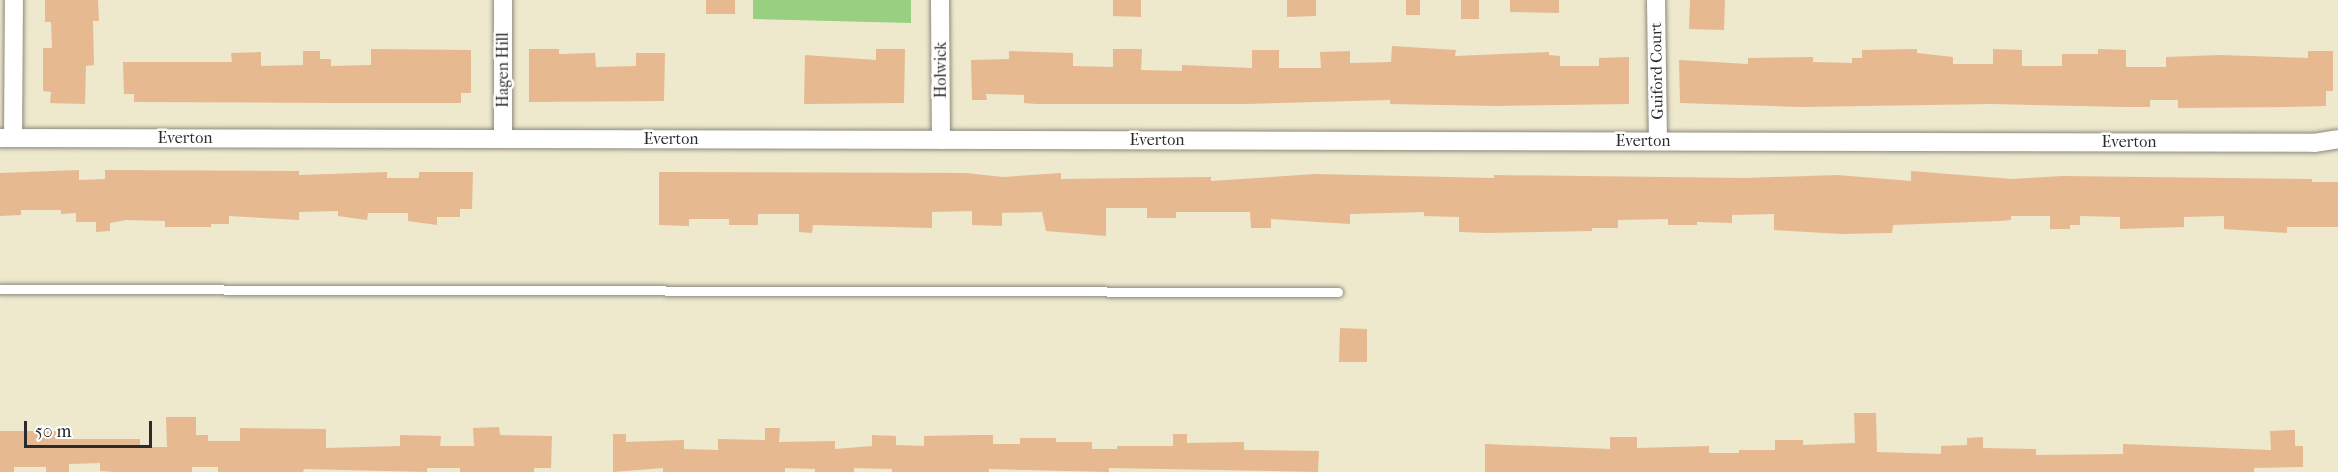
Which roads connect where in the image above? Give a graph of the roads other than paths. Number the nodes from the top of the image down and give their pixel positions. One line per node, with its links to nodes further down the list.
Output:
1 (14, 0): 5 (street)
2 (502, 0): 6 (street, Hagen Hill)
3 (940, 0): 8 (street, Holwick)
4 (1656, 0): 9 (street, Guiford Court)
5 (6, 138): 6 (street, Everton)
6 (502, 139): 8 (street, Everton)
7 (2338, 139): 10 (street, Everton)
8 (941, 140): 9 (street, Everton)
9 (1658, 141): 10 (street, Everton)
10 (2314, 142): 11 (street, Everton)
11 (2338, 147)
12 (0, 289): 13 (lane)
13 (1338, 292)

